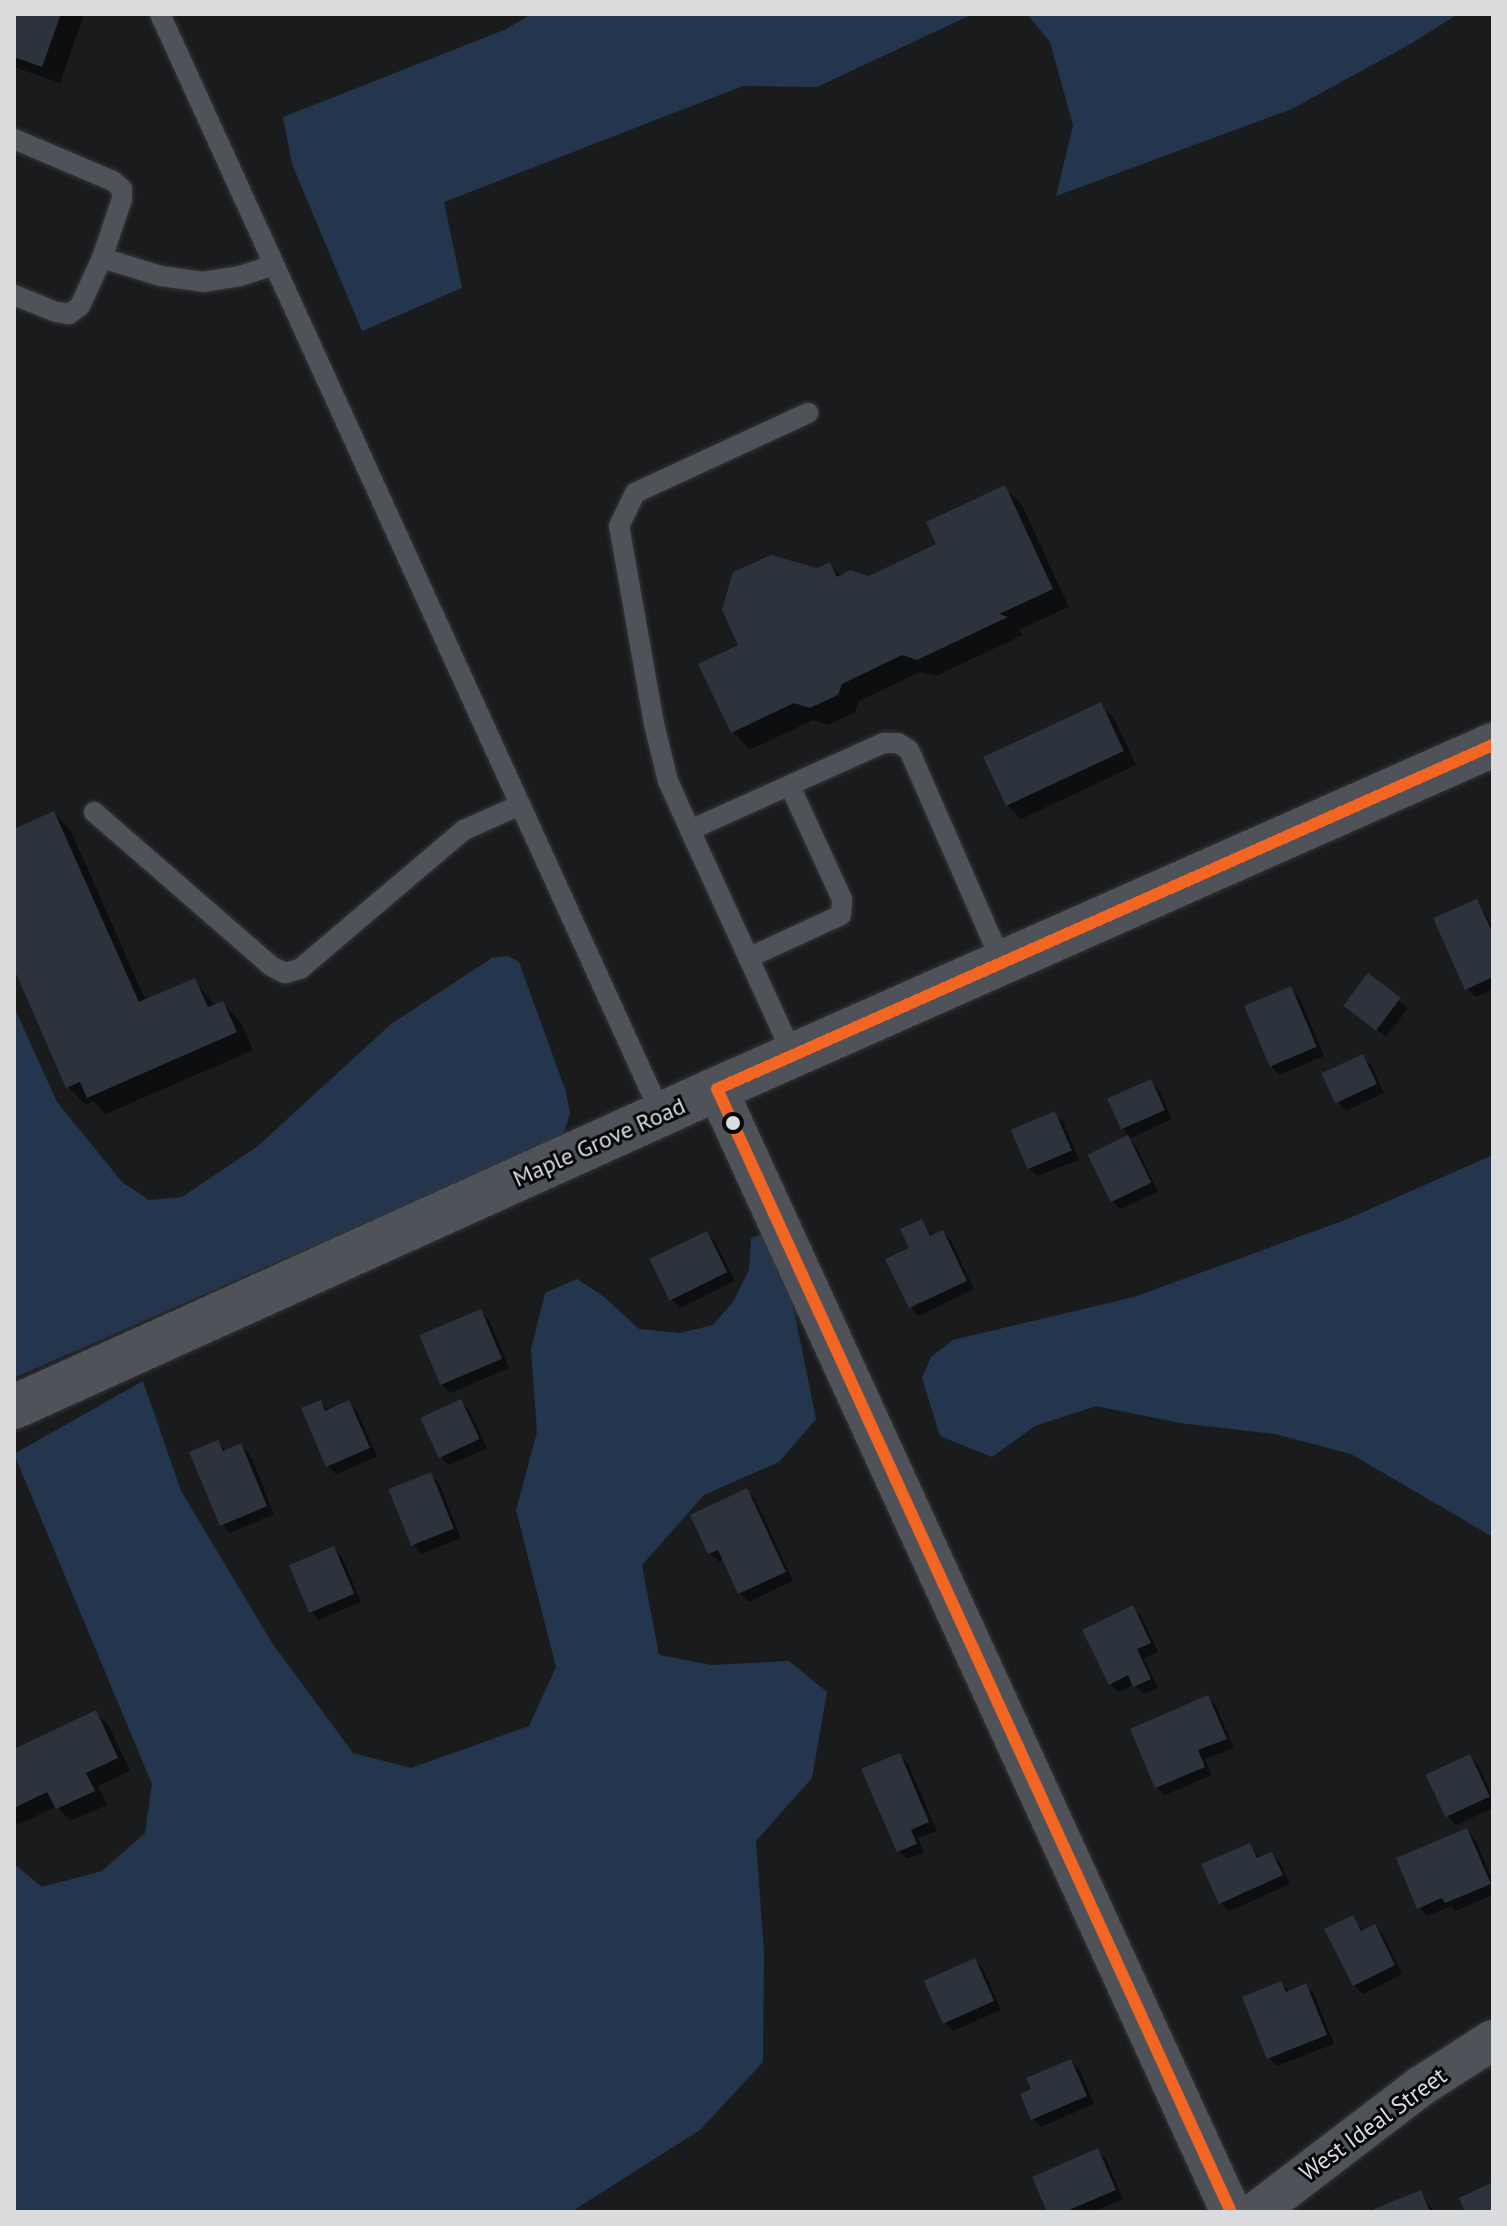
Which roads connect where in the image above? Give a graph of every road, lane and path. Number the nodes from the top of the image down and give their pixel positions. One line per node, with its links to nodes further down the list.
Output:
1 (160, 14): 4 (lane)
2 (14, 139): 3 (lane)
3 (102, 258): 4 (lane); 5 (lane)
4 (274, 265): 9 (lane)
5 (14, 295)
6 (808, 413): 11 (lane)
7 (1493, 745): 13 (street, Maple Grove Road)
8 (790, 786): 11 (lane); 12 (lane); 13 (lane)
9 (520, 805): 10 (lane); 16 (lane)
10 (94, 812)
11 (690, 830): 12 (lane)
12 (750, 957): 14 (lane)
13 (1002, 963): 14 (street, Maple Grove Road)
14 (793, 1055): 15 (street, Maple Grove Road)
15 (717, 1089): 16 (street, Maple Grove Road); 19 (street)
16 (661, 1114): 17 (street, Maple Grove Road)
17 (14, 1407)
18 (1493, 2040): 20 (street, West Ideal Street)
19 (1231, 2212)
20 (1256, 2212)

